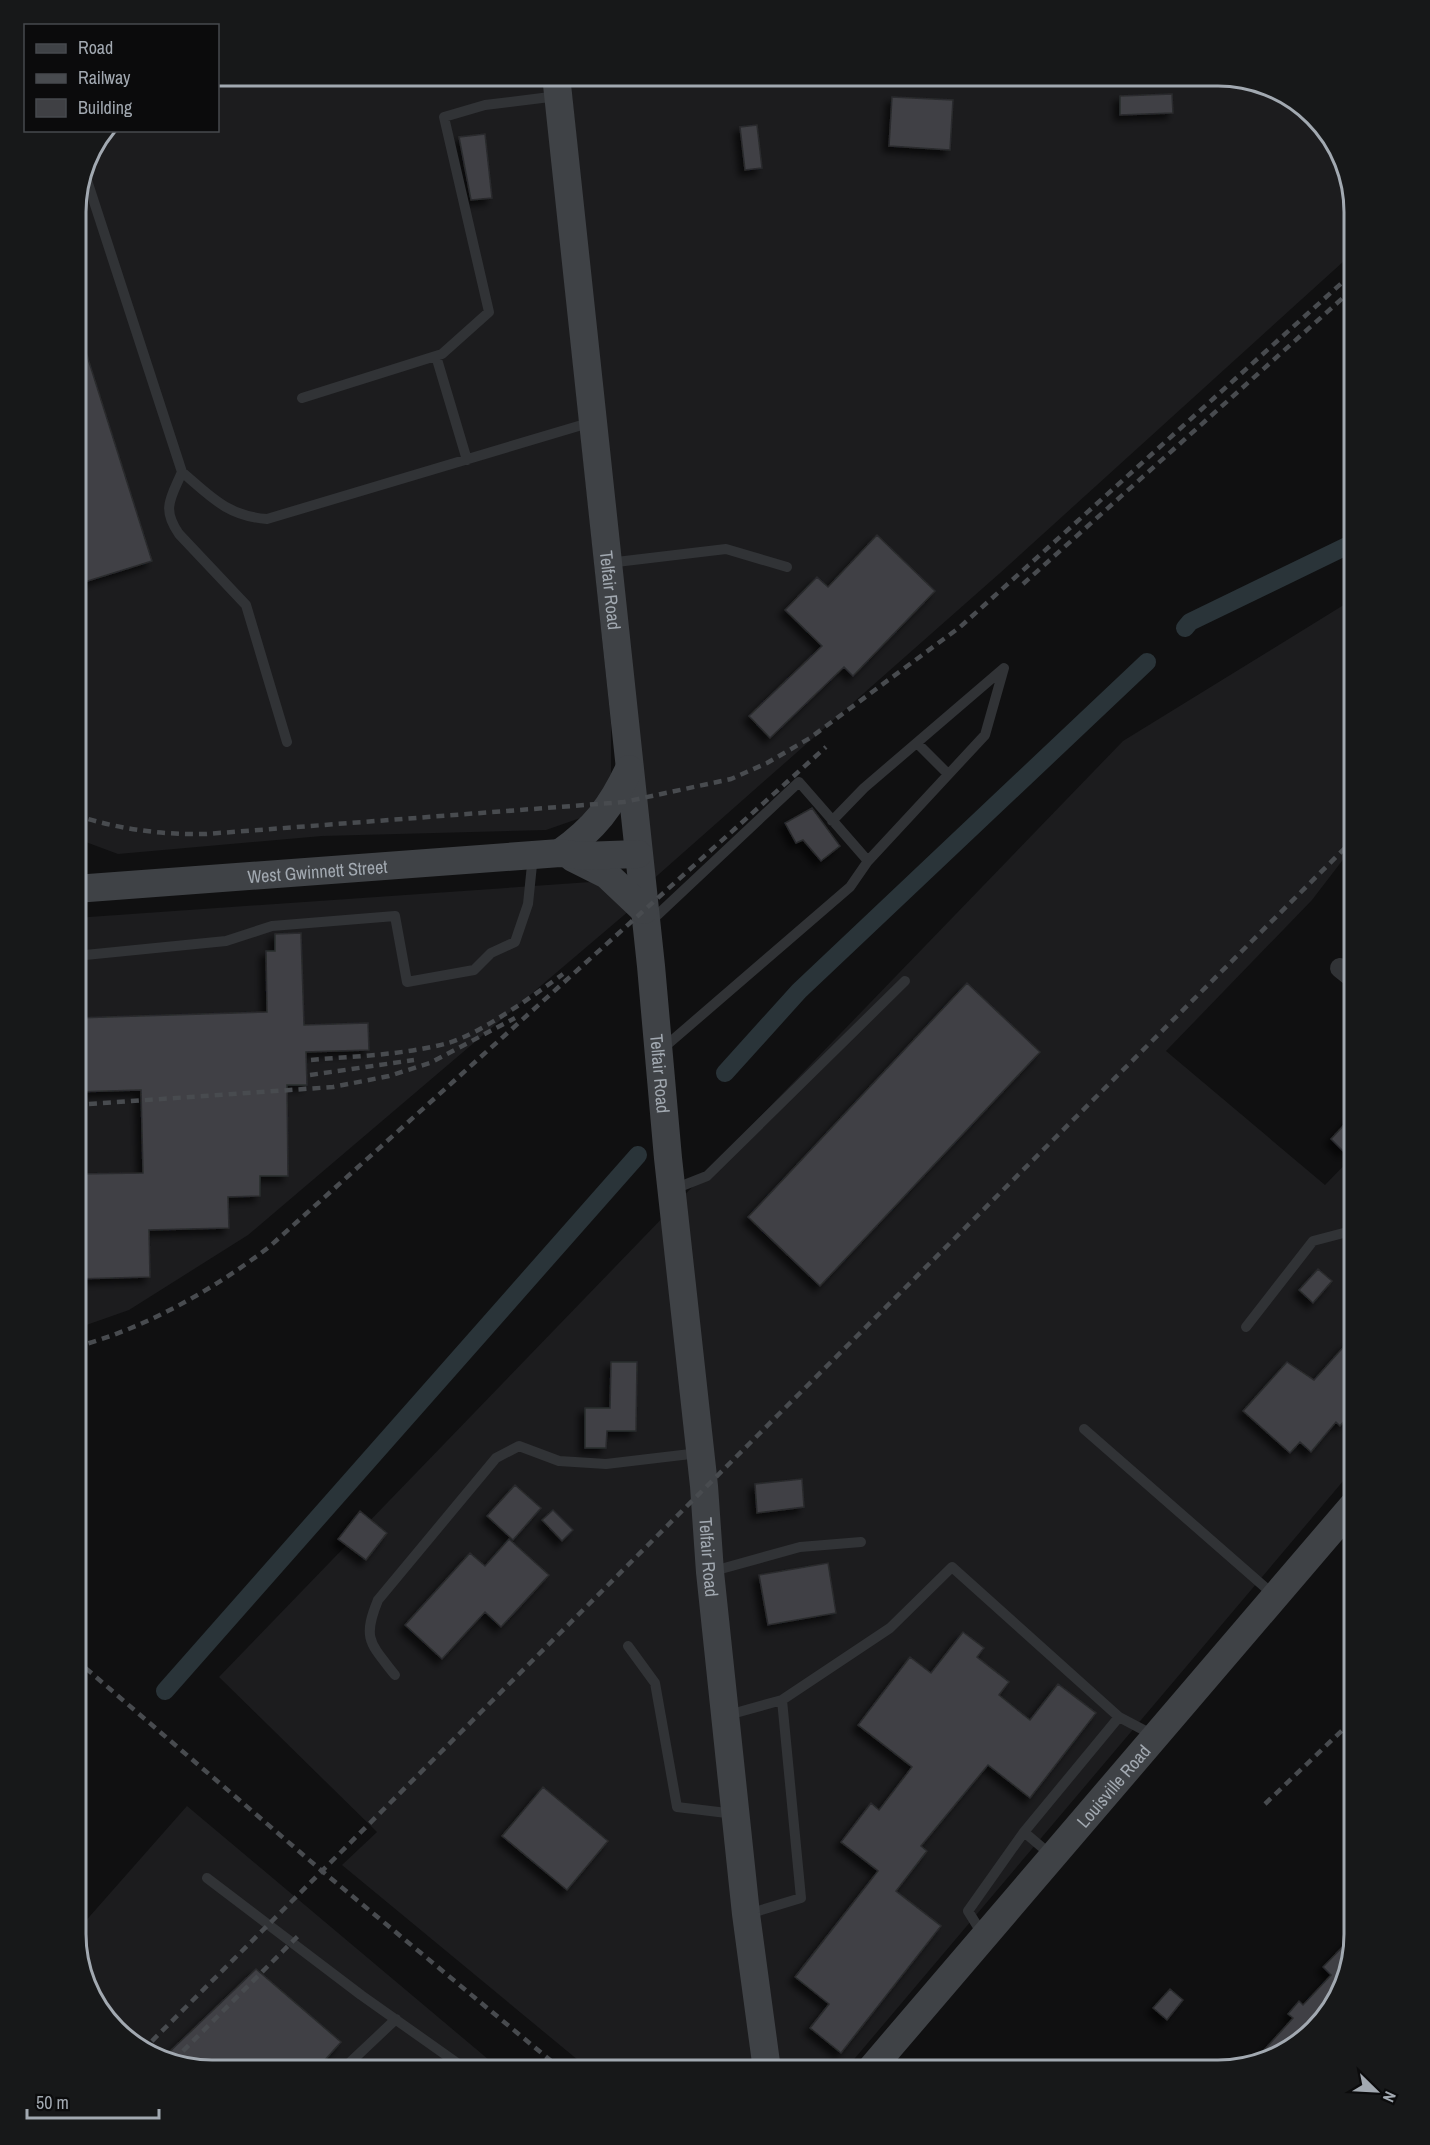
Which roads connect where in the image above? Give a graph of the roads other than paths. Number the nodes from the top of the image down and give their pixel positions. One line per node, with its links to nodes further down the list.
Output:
1 (553, 86): 4 (lane)
2 (557, 86): 6 (street, Telfair Road)
3 (89, 183): 8 (lane)
4 (436, 356): 5 (lane); 7 (lane)
5 (302, 398)
6 (593, 422): 7 (lane); 9 (street, Telfair Road)
7 (467, 460): 8 (lane)
8 (182, 472): 11 (lane)
9 (608, 563): 10 (lane); 13 (street, Telfair Road)
10 (787, 567)
11 (287, 742)
12 (917, 743): 14 (lane); 14 (lane); 15 (lane)
13 (629, 769): 16 (street, Telfair Road); 17 (street)
14 (948, 774): 18 (lane)
15 (832, 821): 18 (lane); 20 (lane)
16 (637, 847): 17 (street, West Gwinnett Street); 20 (street, Telfair Road)
17 (547, 854): 19 (street, West Gwinnett Street); 20 (street); 21 (lane)
18 (868, 861): 23 (lane)
19 (86, 888)
20 (645, 918): 23 (street, Telfair Road)
21 (86, 955)
22 (905, 981): 24 (lane)
23 (658, 1053): 24 (street, Telfair Road)
24 (671, 1190): 28 (street, Telfair Road)
25 (1345, 1233): 26 (lane)
26 (1246, 1327)
27 (1084, 1430): 32 (lane)
28 (699, 1453): 31 (street, Telfair Road); 34 (lane)
29 (1345, 1515): 32 (street, Louisville Road)
30 (861, 1542): 31 (lane)
31 (710, 1572): 36 (street, Telfair Road)
32 (1275, 1596): 38 (street, Louisville Road)
33 (627, 1646): 39 (lane)
34 (395, 1675)
35 (782, 1700): 36 (lane); 37 (lane); 43 (lane)
36 (725, 1716): 39 (street, Telfair Road)
37 (1119, 1717): 38 (lane); 40 (lane)
38 (1155, 1736): 41 (street, Louisville Road)
39 (735, 1814): 43 (street, Telfair Road)
40 (1024, 1832): 41 (lane); 44 (lane)
41 (1052, 1856): 44 (street, Louisville Road)
42 (207, 1878): 45 (lane)
43 (746, 1914): 48 (street, Telfair Road)
44 (983, 1935): 49 (street, Louisville Road)
45 (396, 2019): 46 (lane); 47 (lane)
46 (353, 2059)
47 (452, 2059)
48 (765, 2060)
49 (879, 2060)

